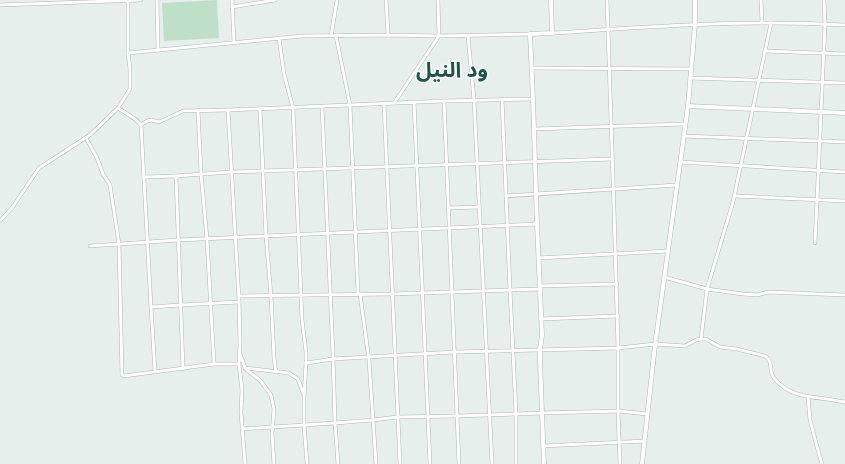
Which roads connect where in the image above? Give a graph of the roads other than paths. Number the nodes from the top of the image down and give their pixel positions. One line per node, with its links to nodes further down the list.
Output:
1 (128, 0): 2 (street); 14 (street); 35 (street)
2 (141, 0)
3 (157, 0): 33 (street)
4 (232, 0): 17 (street)
5 (275, 0): 17 (street)
6 (337, 0): 27 (street)
7 (386, 0): 26 (street)
8 (438, 0): 29 (street)
9 (551, 0): 24 (street)
10 (607, 0): 23 (street)
11 (696, 0): 20 (street)
12 (761, 0): 18 (street)
13 (824, 0): 21 (street)
14 (98, 1): 15 (street)
15 (43, 2): 16 (street)
16 (0, 5)
17 (232, 7): 32 (street)
18 (762, 23): 19 (street); 20 (street)
19 (770, 23): 21 (street); 34 (street)
20 (695, 24): 23 (street); 40 (street)
21 (825, 25): 22 (street); 36 (street)
22 (845, 26)
23 (607, 29): 24 (street); 39 (street)
24 (552, 33): 25 (street)
25 (530, 34): 30 (street); 38 (street)
26 (388, 35): 28 (street); 29 (street)
27 (331, 36): 28 (street); 31 (street)
28 (336, 36): 52 (street)
29 (439, 36): 30 (street); 50 (street)
30 (468, 36): 47 (street)
31 (279, 38): 32 (street); 56 (street)
32 (234, 42): 33 (street)
33 (158, 50): 35 (street)
34 (765, 51): 36 (street); 42 (street)
35 (128, 53): 55 (street)
36 (824, 53): 37 (street); 43 (street)
37 (845, 54)
38 (532, 68): 39 (street); 46 (street)
39 (609, 69): 40 (street); 65 (street)
40 (691, 69): 41 (street)
41 (690, 78): 42 (street); 53 (street)
42 (759, 80): 43 (street); 58 (street)
43 (822, 82): 44 (street); 61 (street)
44 (845, 83)
45 (502, 99): 46 (street); 47 (street); 74 (street)
46 (533, 99): 66 (street)
47 (474, 100): 48 (street); 76 (street)
48 (444, 101): 49 (street); 77 (street)
49 (414, 102): 50 (street); 78 (street)
50 (394, 103): 51 (street)
51 (384, 104): 52 (street); 79 (street)
52 (350, 105): 54 (street); 81 (street)
53 (688, 106): 58 (street); 63 (street)
54 (322, 107): 56 (street); 82 (street)
55 (118, 108): 64 (street); 68 (street)
56 (293, 108): 57 (street); 83 (street)
57 (260, 109): 60 (street); 85 (street)
58 (753, 109): 61 (street); 69 (street)
59 (198, 110): 60 (street); 64 (street); 88 (street)
60 (228, 110): 86 (street)
61 (821, 112): 62 (street); 70 (street)
62 (845, 113)
63 (685, 124): 65 (street); 67 (street)
64 (141, 125): 90 (street)
65 (611, 127): 66 (street); 72 (street)
66 (534, 129): 73 (street)
67 (684, 136): 69 (street); 75 (street)
68 (86, 138): 100 (street); 116 (street)
69 (746, 138): 70 (street); 80 (street)
70 (820, 142): 71 (street); 84 (street)
71 (845, 142)
72 (612, 158): 73 (street); 92 (street)
73 (536, 161): 74 (street); 93 (street)
74 (504, 162): 76 (street); 94 (street)
75 (680, 162): 80 (street); 91 (street)
76 (477, 163): 77 (street); 98 (street)
77 (447, 164): 78 (street); 99 (street)
78 (416, 165): 79 (street); 105 (street)
79 (387, 166): 81 (street); 106 (street)
80 (741, 166): 84 (street); 95 (street)
81 (353, 168): 82 (street); 107 (street)
82 (324, 169): 83 (street); 108 (street)
83 (296, 170): 85 (street); 109 (street)
84 (819, 170): 87 (street); 96 (street)
85 (263, 171): 86 (street); 110 (street)
86 (232, 172): 88 (street); 111 (street)
87 (845, 172)
88 (201, 174): 89 (street); 112 (street)
89 (176, 176): 90 (street); 113 (street)
90 (144, 177): 114 (street)
91 (677, 185): 92 (street); 118 (street)
92 (614, 189): 93 (street); 119 (street)
93 (536, 194): 94 (street); 101 (street)
94 (506, 196): 102 (street)
95 (734, 196): 96 (street); 124 (street)
96 (817, 201): 97 (street); 115 (street)
97 (845, 202)
98 (479, 207): 99 (street); 103 (street)
99 (449, 208): 104 (street)
100 (0, 221)
101 (537, 224): 102 (street); 120 (street)
102 (507, 225): 103 (street); 126 (street)
103 (480, 226): 104 (street); 125 (street)
104 (449, 228): 105 (street); 127 (street)
105 (419, 229): 106 (street); 128 (street)
106 (390, 231): 107 (street); 130 (street)
107 (356, 232): 108 (street); 129 (street)
108 (327, 234): 109 (street); 132 (street)
109 (299, 235): 110 (street); 131 (street)
110 (266, 236): 111 (street); 135 (street)
111 (235, 238): 112 (street); 134 (street)
112 (207, 239): 113 (street); 137 (street)
113 (178, 240): 114 (street); 138 (street)
114 (147, 242): 116 (street); 139 (street)
115 (816, 243)
116 (119, 244): 117 (street); 159 (street)
117 (90, 246)
118 (668, 251): 119 (street); 121 (street)
119 (616, 254): 120 (street); 122 (street)
120 (538, 258): 123 (street)
121 (664, 276): 124 (street); 143 (street)
122 (617, 284): 123 (street); 140 (street)
123 (540, 287): 126 (street); 141 (street)
124 (707, 289): 133 (street); 142 (street)
125 (483, 290): 126 (street); 127 (street); 147 (street)
126 (510, 290): 146 (street)
127 (452, 292): 128 (street); 149 (street)
128 (422, 293): 130 (street); 150 (street)
129 (359, 294): 130 (street); 132 (street); 152 (street)
130 (392, 294): 151 (street)
131 (301, 295): 132 (street); 135 (street); 154 (street)
132 (330, 295): 153 (street)
133 (845, 295)
134 (239, 296): 135 (street); 136 (street)
135 (271, 296): 160 (street)
136 (239, 302): 137 (street); 148 (street)
137 (211, 303): 138 (street); 155 (street)
138 (180, 305): 139 (street); 158 (street)
139 (151, 307): 159 (street)
140 (618, 316): 141 (street); 144 (street)
141 (542, 319): 145 (street)
142 (701, 339): 143 (street); 162 (street)
143 (655, 344): 144 (street); 167 (street)
144 (618, 348): 145 (street); 164 (street)
145 (540, 349): 146 (street); 165 (street)
146 (513, 350): 147 (street); 166 (street)
147 (486, 351): 149 (street); 168 (street)
148 (240, 352): 156 (street); 157 (street)
149 (454, 352): 150 (street); 169 (street)
150 (425, 353): 151 (street); 171 (street)
151 (395, 355): 152 (street); 170 (street)
152 (368, 356): 153 (street); 172 (street)
153 (333, 359): 154 (street); 173 (street)
154 (306, 363): 161 (street)
155 (214, 364): 156 (street); 158 (street)
156 (239, 364): 176 (street)
157 (245, 368): 160 (street); 175 (street)
158 (183, 369): 159 (street)
159 (155, 372)
160 (276, 372): 161 (street)
161 (304, 397): 174 (street)
162 (808, 397): 163 (street); 193 (street)
163 (845, 402)
164 (618, 411): 165 (street); 167 (street); 178 (street)
165 (542, 413): 166 (street); 179 (street)
166 (516, 414): 168 (street); 189 (street)
167 (648, 414): 177 (street)
168 (489, 415): 169 (street); 188 (street)
169 (457, 416): 171 (street); 187 (street)
170 (398, 417): 171 (street); 172 (street); 185 (street)
171 (428, 417): 186 (street)
172 (373, 420): 173 (street); 184 (street)
173 (335, 423): 174 (street); 183 (street)
174 (304, 425): 175 (street); 182 (street)
175 (273, 426): 176 (street); 181 (street)
176 (242, 428): 180 (street)
177 (644, 441): 178 (street); 192 (street)
178 (619, 442): 179 (street); 191 (street)
179 (543, 446): 190 (street)
180 (245, 464)
181 (274, 464)
182 (307, 464)
183 (338, 464)
184 (376, 464)
185 (400, 464)
186 (430, 464)
187 (459, 464)
188 (492, 464)
189 (516, 464)
190 (544, 464)
191 (620, 464)
192 (642, 464)
193 (822, 464)

